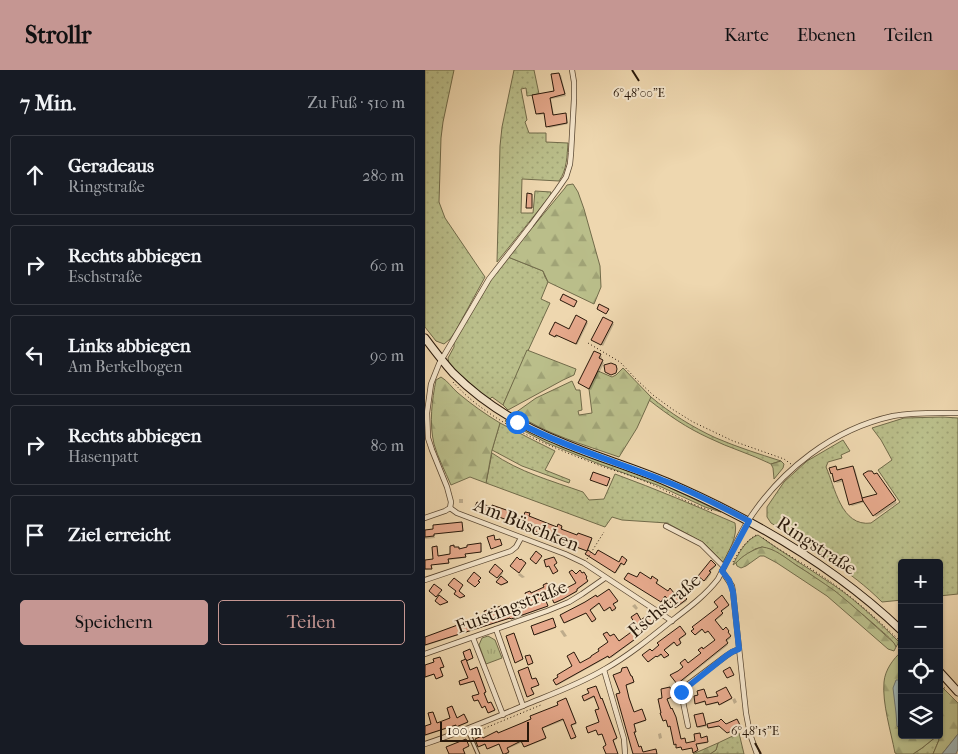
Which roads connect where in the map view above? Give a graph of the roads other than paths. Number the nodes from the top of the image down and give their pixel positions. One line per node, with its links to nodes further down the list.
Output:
1 (572, 70): 3 (street, Am Büschken)
2 (425, 338): 3 (main road, Ringstraße)
3 (442, 361): 5 (street, Am Büschken); 7 (main road, Ringstraße)
4 (958, 413): 7 (street, Eschstraße)
5 (450, 508): 6 (street); 9 (street, Am Büschken)
6 (425, 518)
7 (749, 521): 10 (street, Eschstraße); 14 (main road, Ringstraße)
8 (665, 526): 10 (street)
9 (521, 538): 11 (street, Am Büschken); 12 (street)
10 (725, 568): 13 (street, Eschstraße); 17 (street)
11 (605, 578): 13 (street, Am Büschken); 15 (street, Fuistingstraße)
12 (425, 580)
13 (672, 621): 19 (street, Eschstraße)
14 (898, 628)
15 (495, 629): 16 (street, Fuistingstraße); 22 (street)
16 (473, 638): 18 (street, Fuistingstraße); 23 (street)
17 (739, 649): 24 (street); 29 (street)
18 (425, 654)
19 (603, 670): 22 (street, Eschstraße); 27 (street)
20 (943, 675): 21 (main road)
21 (958, 692)
22 (523, 706): 23 (street, Eschstraße)
23 (503, 715): 25 (street, Eschstraße)
24 (688, 726)
25 (467, 729): 26 (street, Eschstraße); 28 (lane)
26 (425, 744)
27 (625, 753)
28 (478, 754)
29 (757, 754)

